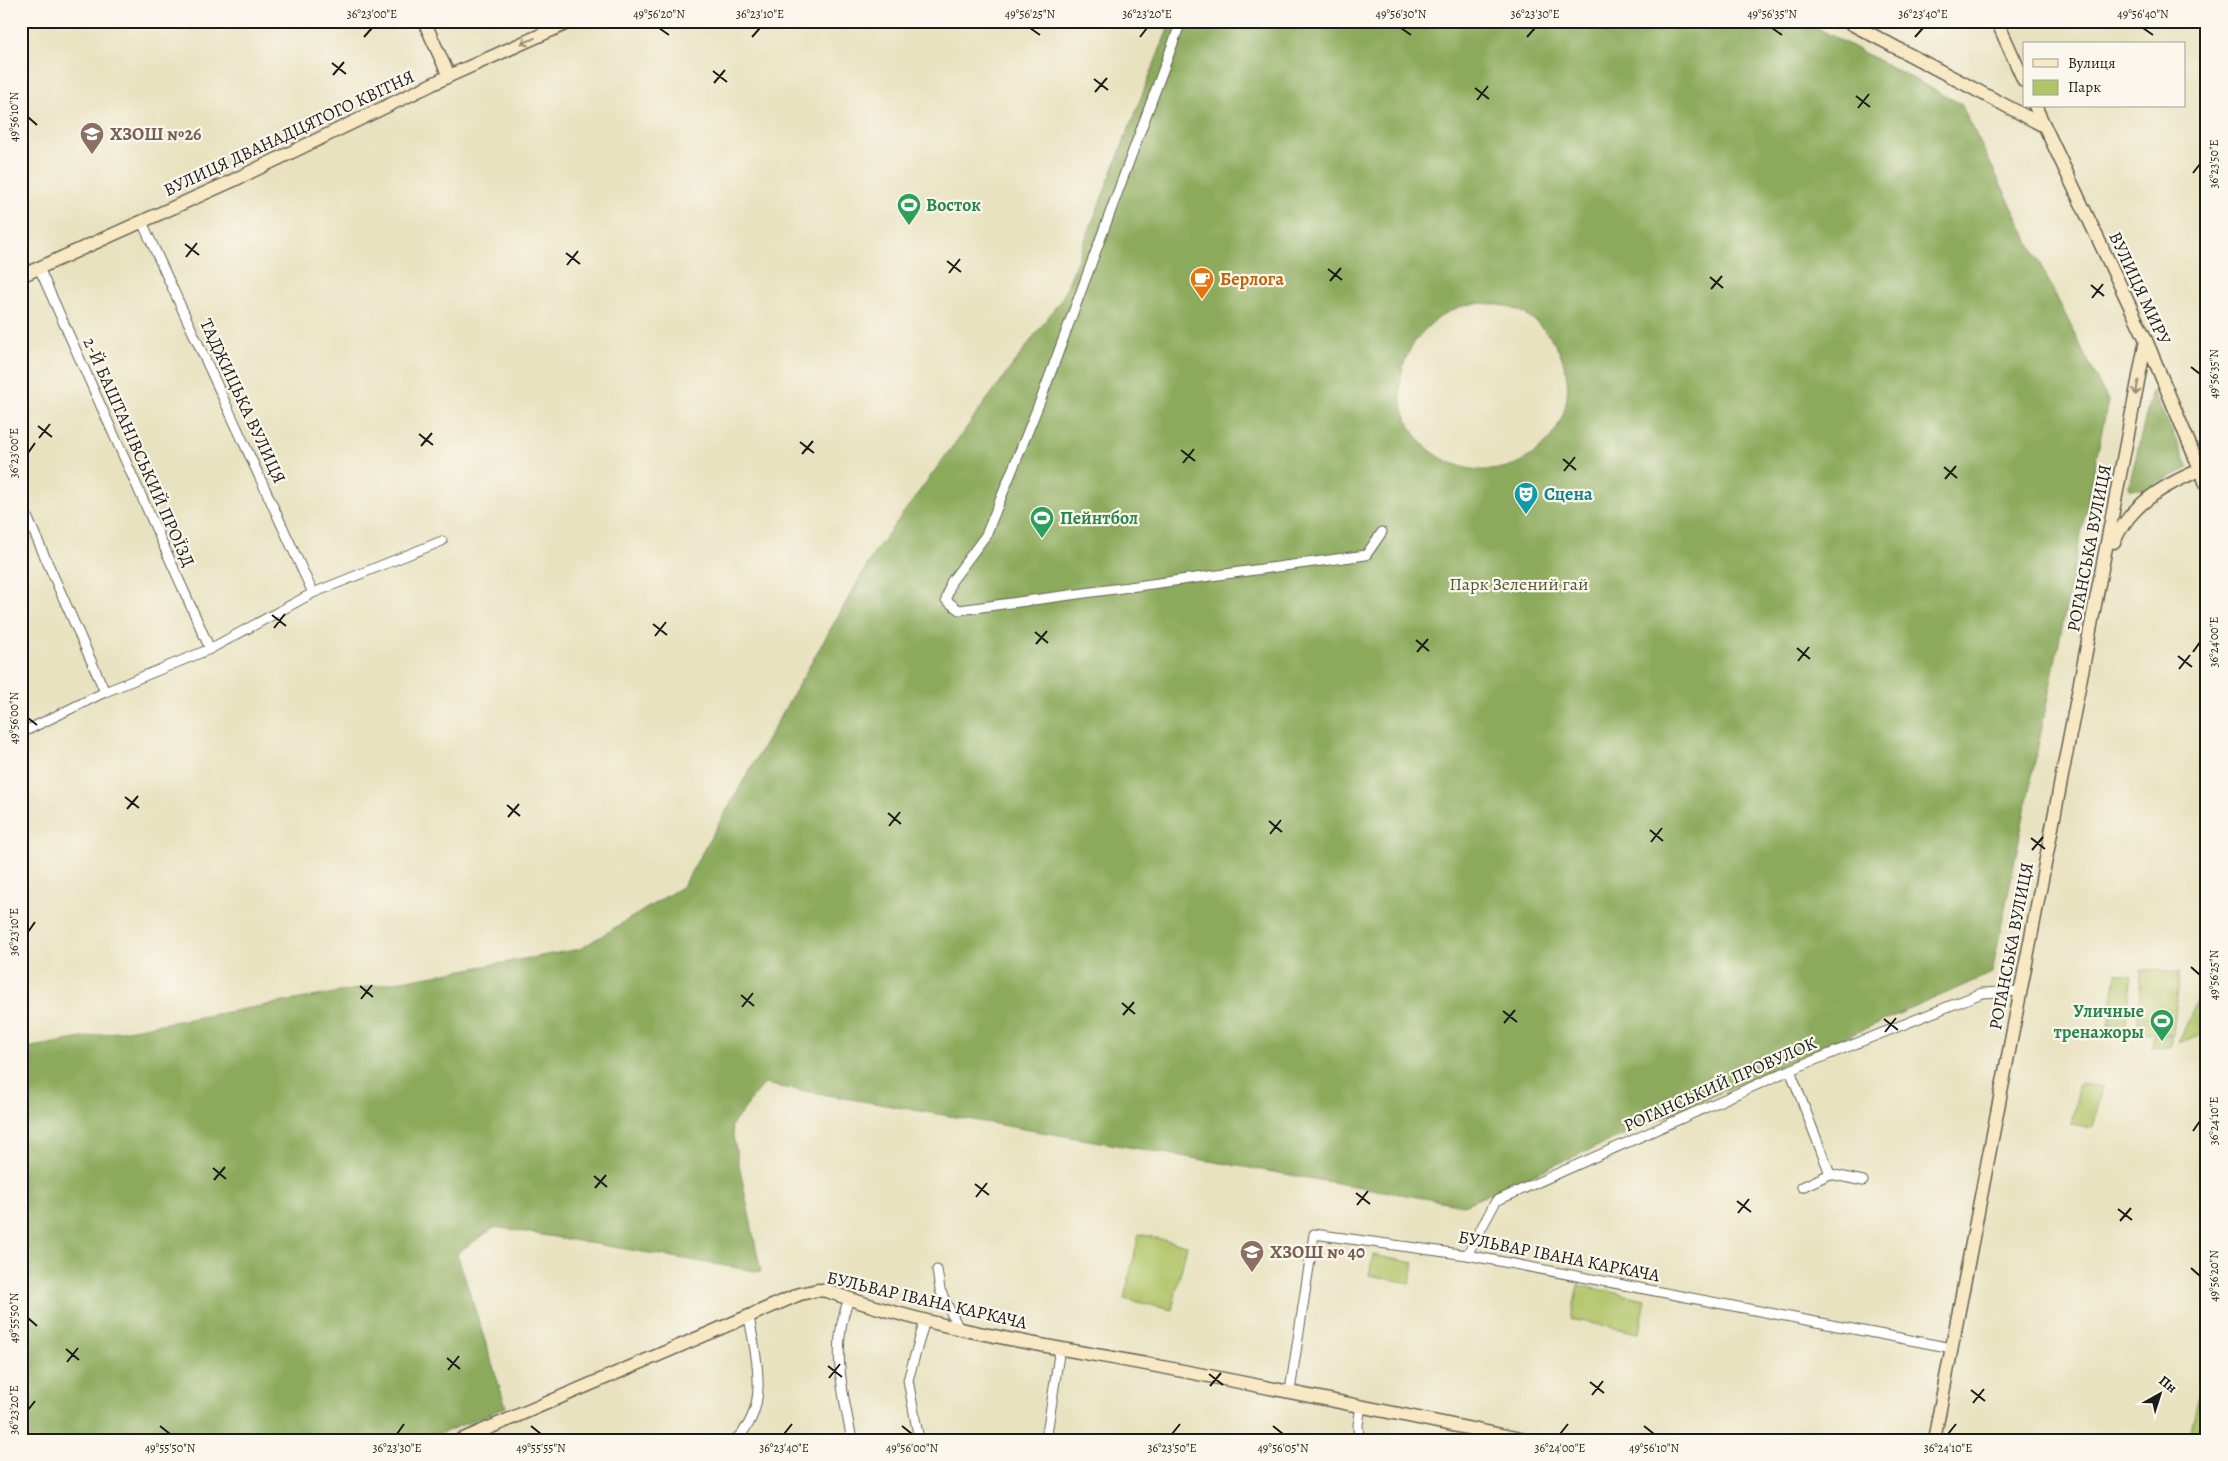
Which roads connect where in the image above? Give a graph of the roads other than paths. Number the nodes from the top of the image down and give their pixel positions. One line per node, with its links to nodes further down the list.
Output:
1 (424, 21): 6 (street)
2 (572, 21): 6 (street, ВУЛИЦЯ ДВАНАДЦЯТОГО КВІТНЯ, one-way to 6)
3 (1177, 21): 17 (street)
4 (1846, 21): 9 (street)
5 (1997, 21): 7 (street)
6 (449, 76): 10 (street, ВУЛИЦЯ ДВАНАДЦЯТОГО КВІТНЯ)
7 (2023, 79)
8 (2036, 108): 9 (street, ВУЛИЦЯ МИРУ)
9 (2044, 126): 13 (street, ВУЛИЦЯ МИРУ)
10 (142, 222): 11 (street, ВУЛИЦЯ ДВАНАДЦЯТОГО КВІТНЯ); 20 (street, ТАДЖИЦЬКА ВУЛИЦЯ)
11 (39, 268): 12 (street, ВУЛИЦЯ ДВАНАДЦЯТОГО КВІТНЯ); 21 (street, 2-Й БАШТАНІВСЬКИЙ ПРОЇЗД)
12 (21, 276)
13 (2146, 340): 14 (street, ВУЛИЦЯ МИРУ); 19 (street, РОГАНСЬКА ВУЛИЦЯ, one-way to 19)
14 (2203, 468): 15 (street, ВУЛИЦЯ МИРУ); 19 (street)
15 (2207, 486)
16 (21, 503): 22 (street)
17 (1382, 532)
18 (442, 541): 20 (street)
19 (2104, 565): 24 (street, РОГАНСЬКА ВУЛИЦЯ)
20 (314, 593): 21 (street)
21 (210, 649): 22 (street)
22 (105, 692): 23 (street)
23 (21, 733)
24 (2020, 991): 25 (street, РОГАНСЬКИЙ ПРОВУЛОК); 36 (street, РОГАНСЬКА ВУЛИЦЯ)
25 (1790, 1070): 26 (street); 29 (street, РОГАНСЬКИЙ ПРОВУЛОК)
26 (1830, 1174): 27 (street); 28 (street)
27 (1863, 1181)
28 (1802, 1187)
29 (1466, 1256): 36 (street, БУЛЬВАР ІВАНА КАРКАЧА); 37 (street, БУЛЬВАР ІВАНА КАРКАЧА)
30 (937, 1270): 34 (street)
31 (849, 1299): 32 (street, БУЛЬВАР ІВАНА КАРКАЧА); 33 (street, БУЛЬВАР ІВАНА КАРКАЧА); 41 (street)
32 (750, 1317): 39 (street, БУЛЬВАР ІВАНА КАРКАЧА); 40 (street)
33 (925, 1320): 34 (street, БУЛЬВАР ІВАНА КАРКАЧА); 42 (street)
34 (958, 1327): 35 (street, БУЛЬВАР ІВАНА КАРКАЧА)
35 (1060, 1348): 37 (street, БУЛЬВАР ІВАНА КАРКАЧА); 43 (street)
36 (1952, 1348): 46 (street, РОГАНСЬКА ВУЛИЦЯ)
37 (1290, 1391): 38 (street, БУЛЬВАР ІВАНА КАРКАЧА)
38 (1361, 1406): 44 (street); 45 (street, БУЛЬВАР ІВАНА КАРКАЧА)
39 (461, 1440)
40 (735, 1440)
41 (852, 1440)
42 (919, 1440)
43 (1046, 1440)
44 (1359, 1440)
45 (1525, 1440)
46 (1934, 1440)

